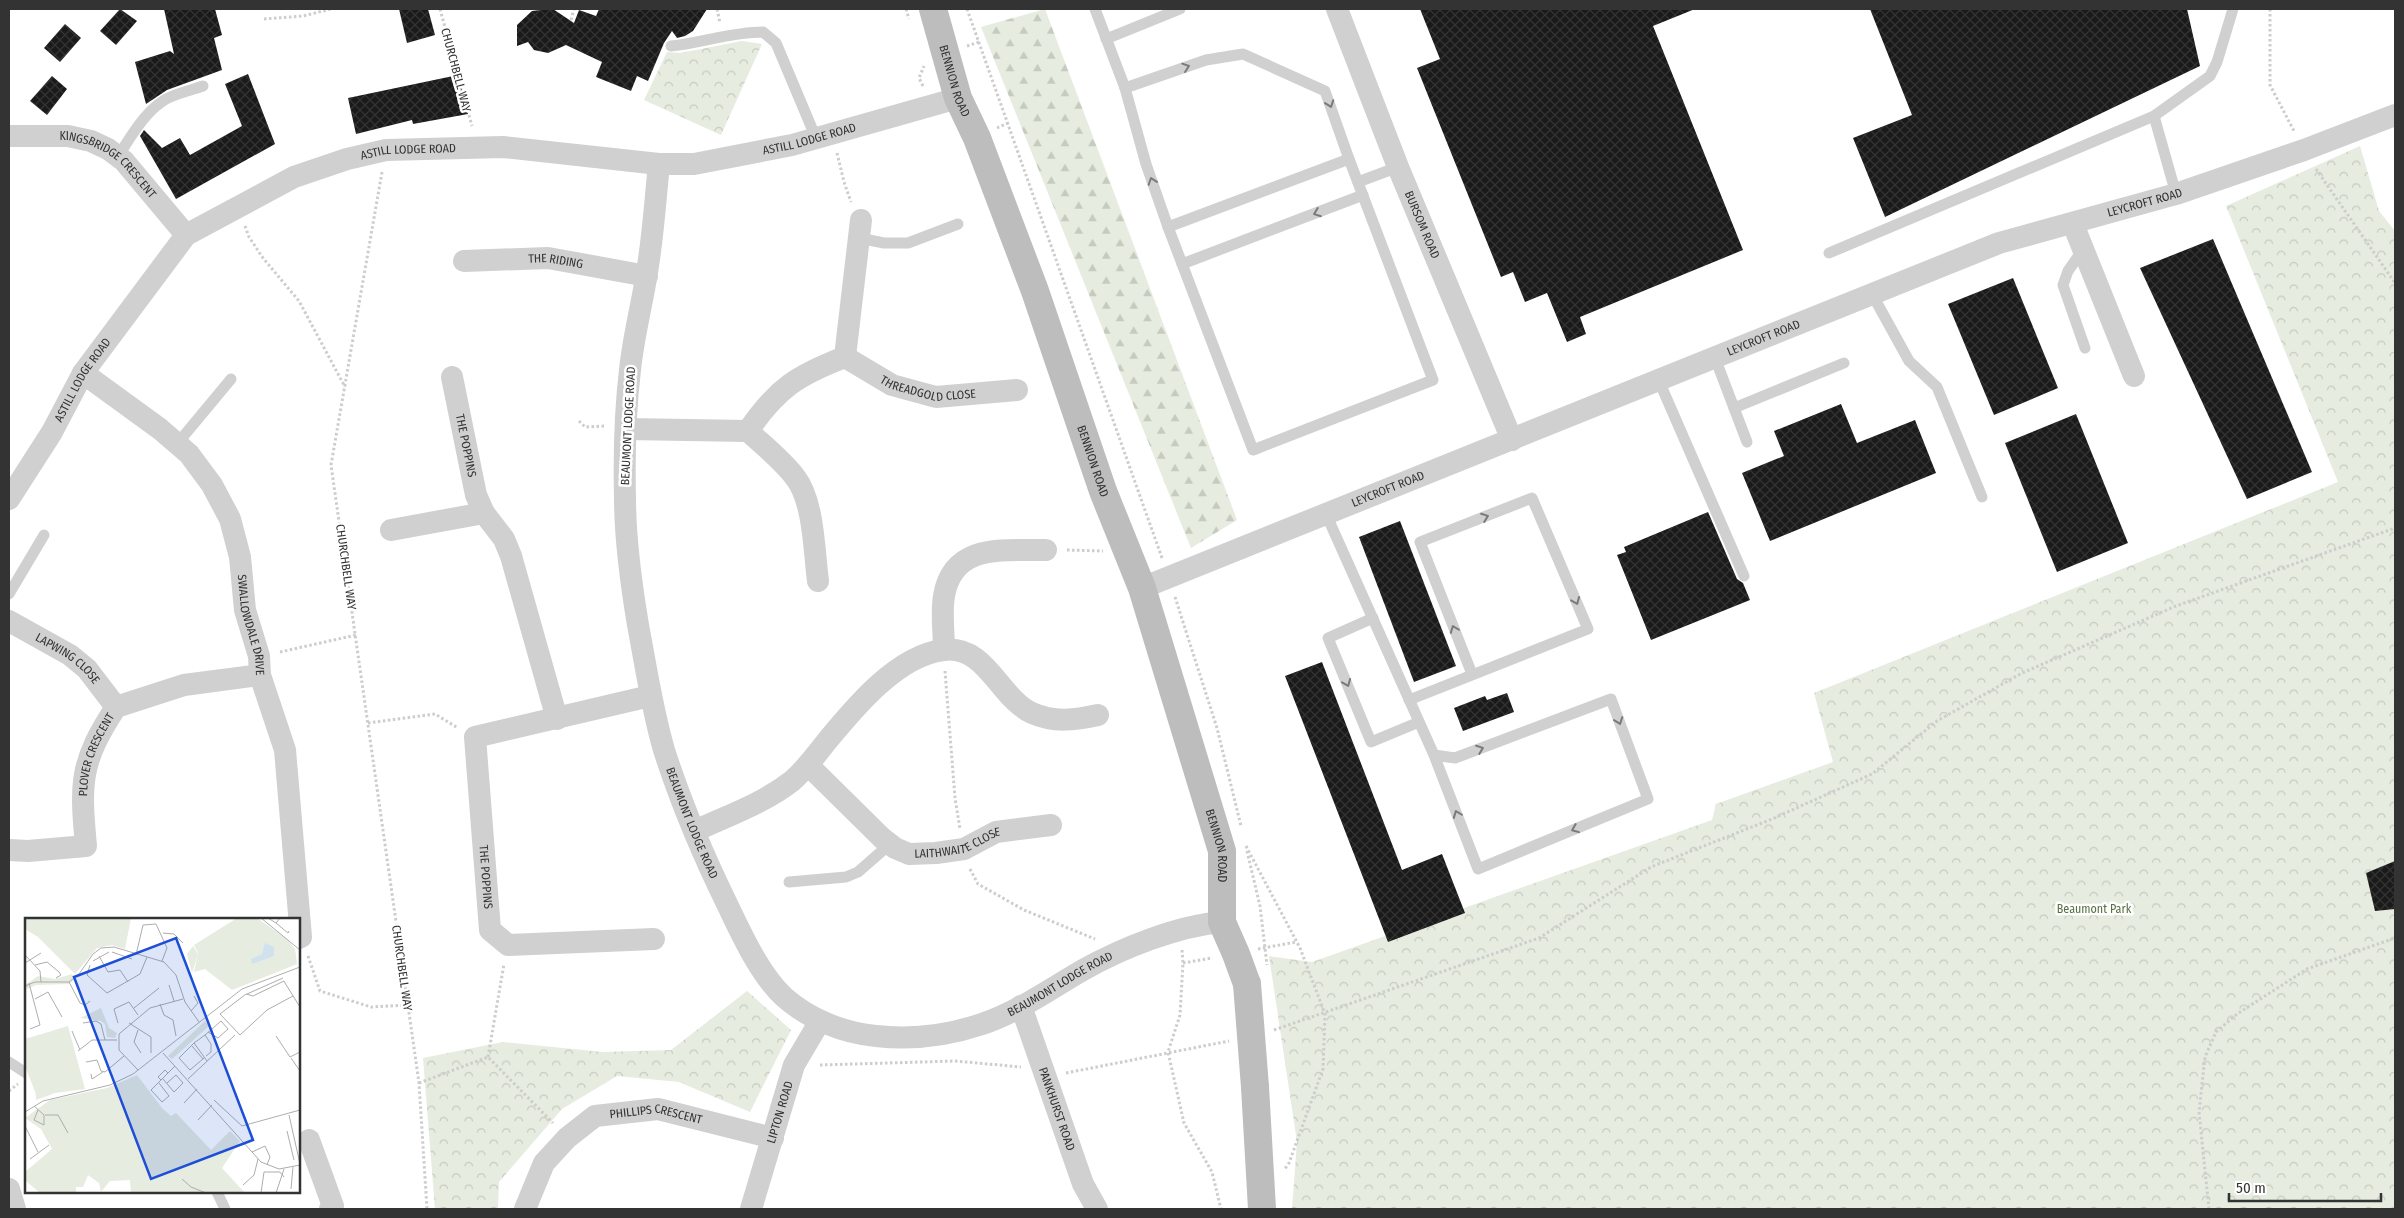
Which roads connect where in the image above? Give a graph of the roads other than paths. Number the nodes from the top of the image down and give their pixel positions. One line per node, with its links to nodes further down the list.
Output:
1 (932, 9): 10 (street, BENNION ROAD)
2 (1095, 9): 6 (lane)
3 (1180, 9): 6 (lane)
4 (1337, 9): 18 (street, BURSOM ROAD)
5 (2233, 9): 12 (lane)
6 (1106, 39): 9 (lane)
7 (671, 46): 13 (lane)
8 (204, 86): 15 (lane)
9 (1125, 88): 16 (lane, one-way to 16); 24 (lane, one-way to 9)
10 (958, 98): 13 (street, ASTILL LODGE ROAD); 58 (street, BENNION ROAD)
11 (2395, 115): 20 (street, LEYCROFT ROAD)
12 (2154, 116): 20 (lane); 28 (lane)
13 (824, 135): 17 (street, ASTILL LODGE ROAD)
14 (9, 136): 15 (street, KINGSBRIDGE CRESCENT)
15 (118, 156): 26 (street, KINGSBRIDGE CRESCENT)
16 (1349, 159): 19 (lane); 24 (lane)
17 (659, 164): 26 (street, ASTILL LODGE ROAD); 31 (street, BEAUMONT LODGE ROAD)
18 (1398, 167): 19 (lane); 46 (street, BURSOM ROAD)
19 (1358, 182): 21 (lane)
20 (2176, 194): 23 (street, LEYCROFT ROAD)
21 (1363, 195): 30 (lane, one-way to 30); 30 (lane)
22 (958, 224): 25 (lane)
23 (2073, 224): 27 (street); 32 (street, LEYCROFT ROAD)
24 (1168, 227): 30 (lane)
25 (860, 229): 34 (street)
26 (186, 235): 37 (street, ASTILL LODGE ROAD)
27 (2084, 248): 33 (lane); 38 (street)
28 (1828, 253)
29 (464, 261): 31 (street, THE RIDING)
30 (1182, 264)
31 (646, 276): 44 (street, BEAUMONT LODGE ROAD)
32 (1872, 294): 35 (street, LEYCROFT ROAD); 50 (lane)
33 (2085, 348)
34 (845, 357): 42 (street, THREADGOLD CLOSE); 45 (street)
35 (1715, 358): 41 (street, LEYCROFT ROAD); 43 (lane)
36 (1844, 363): 43 (lane)
37 (83, 373): 48 (street, SWALLOWDALE DRIVE); 49 (street, ASTILL LODGE ROAD)
38 (2134, 376)
39 (452, 377): 51 (street, THE POPPINS)
40 (231, 379): 48 (lane)
41 (1659, 381): 46 (street, LEYCROFT ROAD); 56 (lane)
42 (1017, 390)
43 (1734, 408): 47 (lane)
44 (626, 429): 45 (street); 65 (street, BEAUMONT LODGE ROAD)
45 (748, 431): 57 (street)
46 (1512, 440): 52 (street, LEYCROFT ROAD)
47 (1747, 442)
48 (177, 444): 63 (street, SWALLOWDALE DRIVE)
49 (12, 487)
50 (1982, 497)
51 (484, 513): 53 (street); 69 (street, THE POPPINS)
52 (1326, 514): 58 (street, LEYCROFT ROAD); 60 (lane)
53 (391, 530)
54 (44, 535): 59 (lane)
55 (1046, 550): 62 (street)
56 (1744, 576)
57 (818, 582)
58 (1142, 588): 79 (street, BENNION ROAD)
59 (9, 594)
60 (1373, 618): 66 (lane); 70 (lane, one-way to 70)
61 (9, 621): 67 (street, LAPWING CLOSE)
62 (944, 650): 68 (street); 72 (street)
63 (260, 666): 67 (street, PLOVER CRESCENT); 78 (street, SWALLOWDALE DRIVE)
64 (1472, 674): 64 (lane, one-way to 64); 66 (lane)
65 (650, 696): 69 (street); 74 (street, BEAUMONT LODGE ROAD)
66 (1409, 700): 70 (lane)
67 (116, 706): 76 (street, PLOVER CRESCENT)
68 (1098, 715)
69 (557, 719): 80 (street, THE POPPINS)
70 (1419, 722): 71 (lane)
71 (1434, 755): 71 (lane, one-way to 71)
72 (808, 764): 74 (street); 75 (street, LAITHWAITE CLOSE)
73 (1051, 825): 75 (street, LAITHWAITE CLOSE)
74 (695, 831): 82 (street, BEAUMONT LODGE ROAD)
75 (890, 844): 77 (lane)
76 (9, 850)
77 (789, 882)
78 (298, 918)
79 (1222, 922): 81 (street, BEAUMONT LODGE ROAD); 89 (street, bridge)
80 (654, 939)
81 (1021, 1006): 82 (street, BEAUMONT LODGE ROAD); 95 (street, PANKHURST ROAD)
82 (820, 1020): 85 (street, LIPTON ROAD)
83 (9, 1062): 84 (lane)
84 (25, 1072)
85 (773, 1138): 93 (street, PHILLIPS CRESCENT); 94 (street, LIPTON ROAD)
86 (309, 1140): 92 (street)
87 (9, 1190): 90 (street)
88 (217, 1193): 91 (lane)
89 (1261, 1205)
90 (15, 1209)
91 (225, 1209)
92 (330, 1209)
93 (525, 1209)
94 (751, 1209)
95 (1097, 1209)

